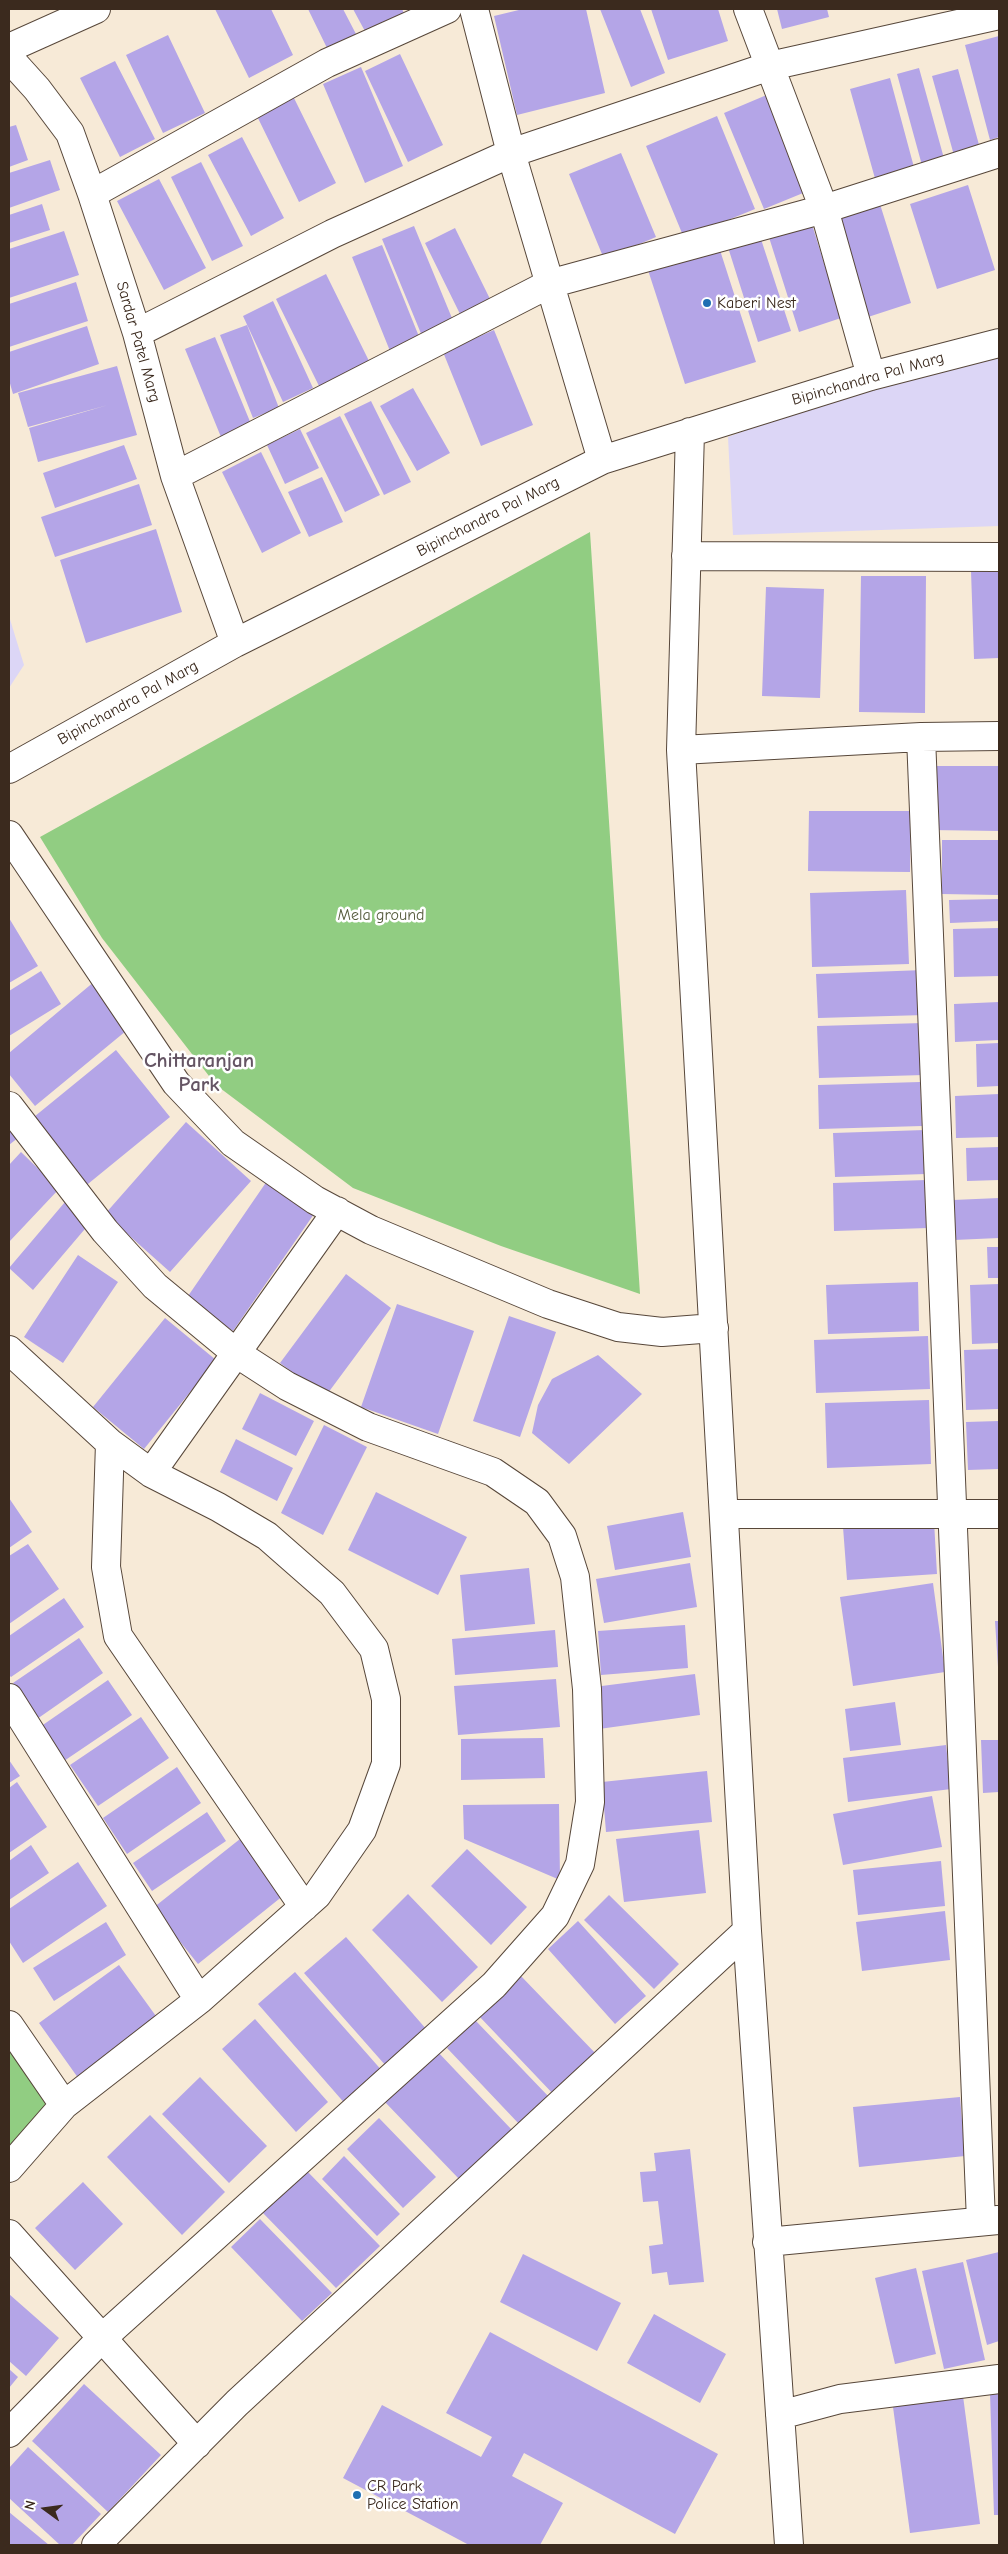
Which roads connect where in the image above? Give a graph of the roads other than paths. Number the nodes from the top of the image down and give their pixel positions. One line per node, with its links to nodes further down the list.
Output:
1 (96, 9): 6 (street)
2 (447, 9): 11 (street)
3 (474, 9): 9 (street)
4 (748, 9): 8 (street)
5 (999, 15): 8 (street)
6 (9, 48)
7 (9, 58): 11 (street, Sardar Patel Marg)
8 (770, 66): 9 (street); 12 (street)
9 (511, 153): 13 (street); 14 (street)
10 (999, 153): 12 (street)
11 (92, 194): 14 (street, Sardar Patel Marg)
12 (824, 209): 13 (street); 16 (street)
13 (549, 284): 18 (street); 19 (street)
14 (137, 333): 19 (street, Sardar Patel Marg)
15 (999, 343): 16 (street, Bipinchandra Pal Marg)
16 (871, 376): 17 (street, Bipinchandra Pal Marg)
17 (690, 432): 18 (street, Bipinchandra Pal Marg); 20 (street)
18 (602, 460): 22 (street, Bipinchandra Pal Marg)
19 (175, 476): 22 (street, Sardar Patel Marg)
20 (686, 556): 21 (street); 25 (street)
21 (999, 557)
22 (235, 643): 26 (street, Bipinchandra Pal Marg)
23 (999, 736): 24 (street)
24 (921, 737): 25 (street); 36 (street)
25 (680, 750): 30 (street)
26 (9, 769)
27 (9, 835): 29 (street)
28 (9, 1106): 32 (street)
29 (337, 1211): 30 (street); 32 (street)
30 (714, 1328): 35 (street)
31 (9, 1350): 33 (street)
32 (236, 1353): 34 (street); 48 (street)
33 (110, 1443): 34 (street); 39 (street)
34 (151, 1473): 39 (street)
35 (724, 1514): 36 (street); 40 (street)
36 (952, 1514): 37 (street); 45 (street)
37 (999, 1514)
38 (9, 1698): 41 (street)
39 (304, 1907): 41 (street)
40 (747, 1931): 47 (street); 52 (street)
41 (199, 2000): 43 (street)
42 (9, 2025): 43 (street)
43 (64, 2105): 44 (street)
44 (9, 2168)
45 (990, 2220): 47 (street)
46 (9, 2234): 48 (street)
47 (767, 2242): 50 (street)
48 (101, 2339): 51 (street); 52 (street)
49 (999, 2379): 50 (street)
50 (780, 2415): 54 (street)
51 (9, 2433)
52 (197, 2444): 53 (street)
53 (96, 2545)
54 (789, 2545)

